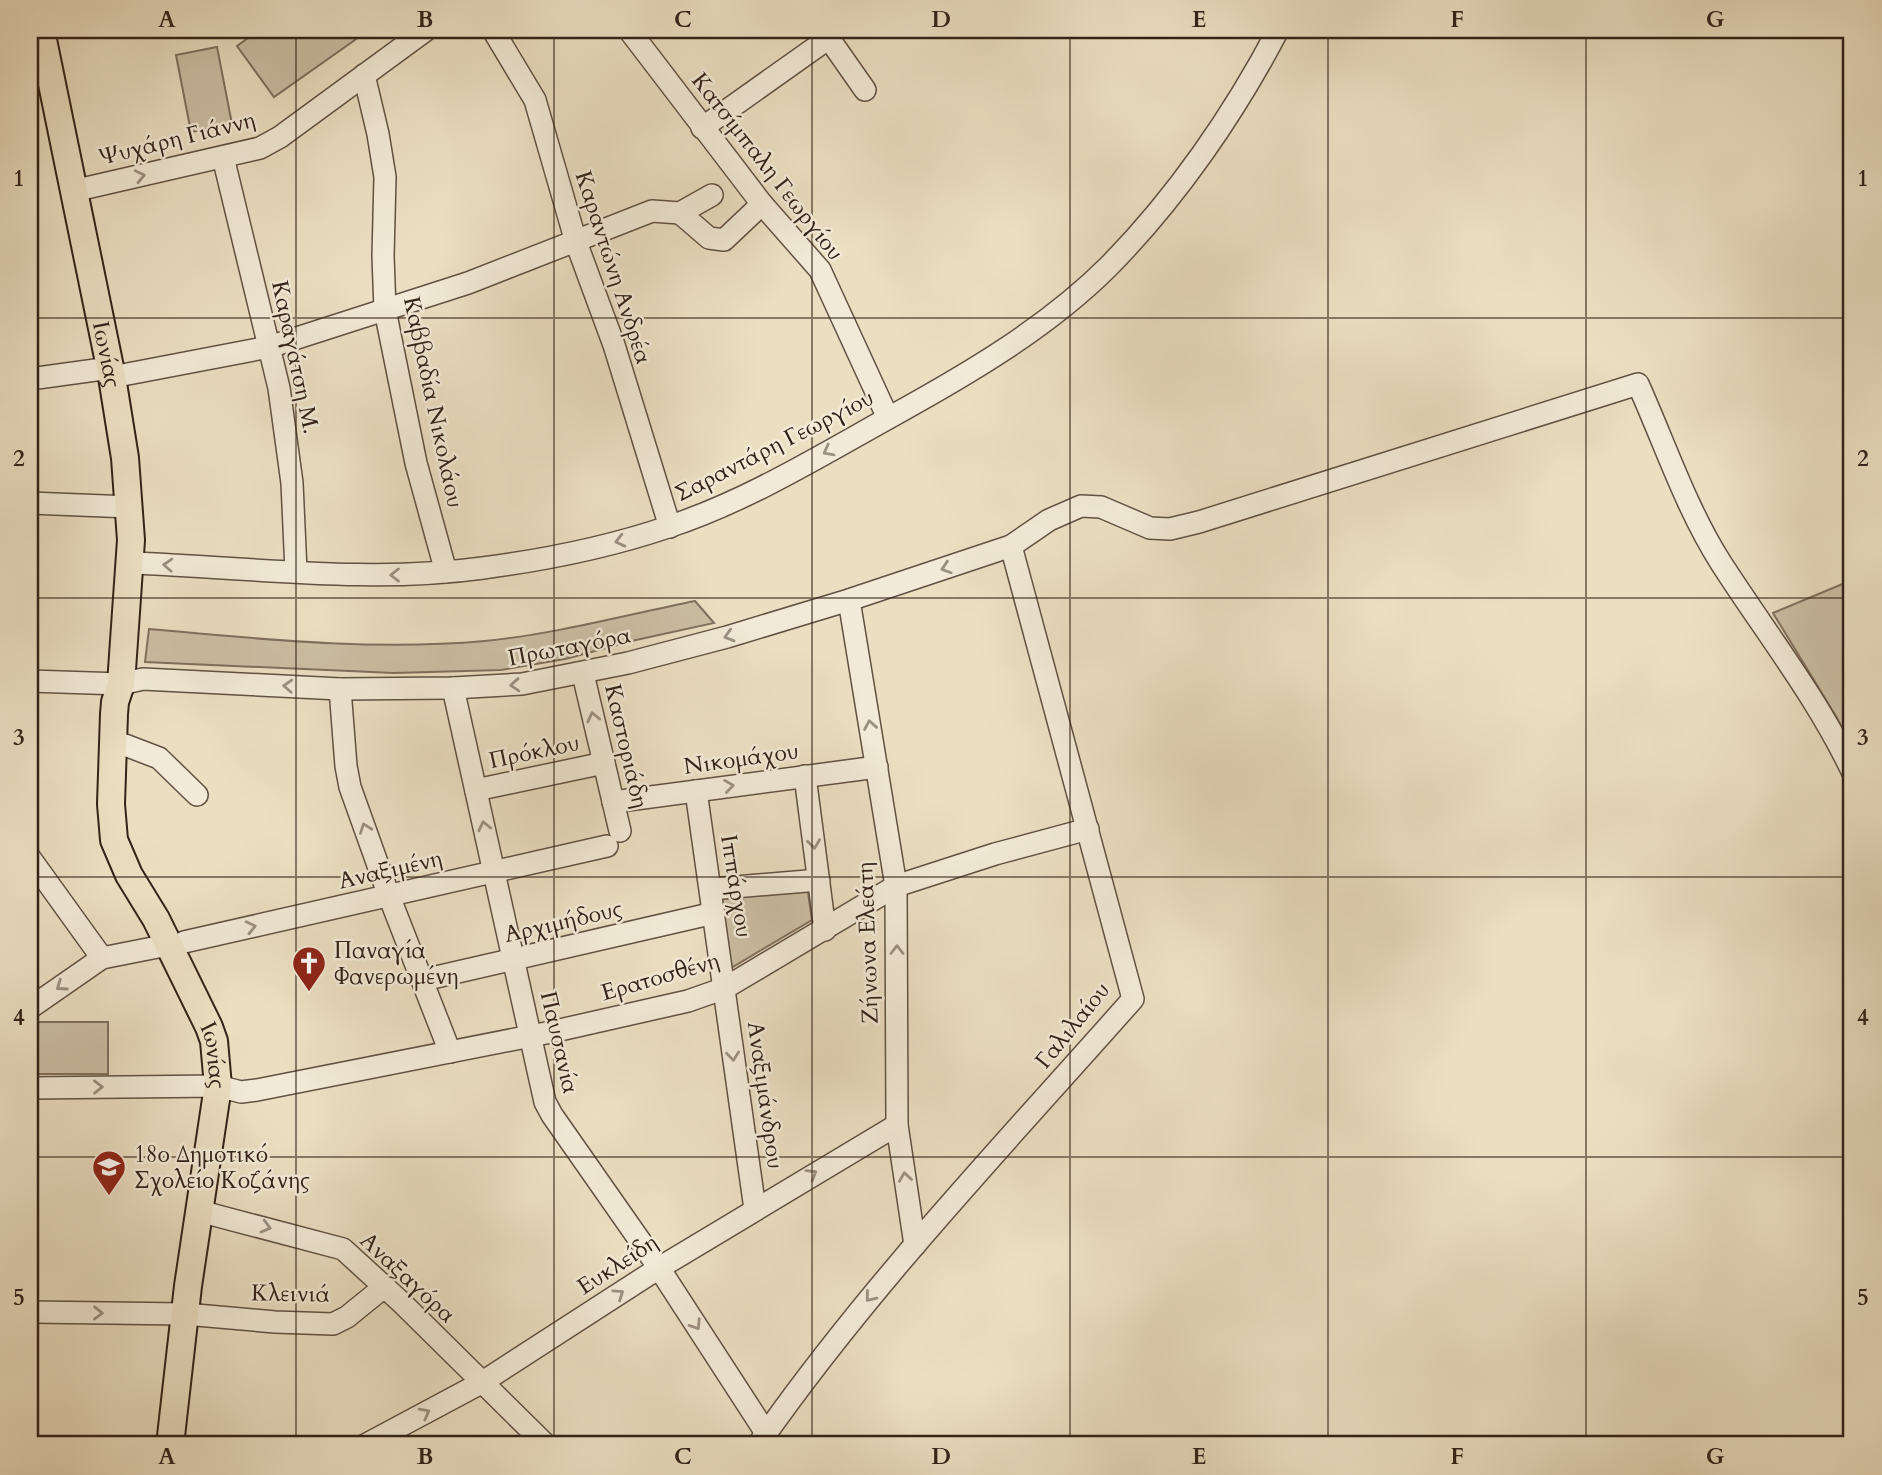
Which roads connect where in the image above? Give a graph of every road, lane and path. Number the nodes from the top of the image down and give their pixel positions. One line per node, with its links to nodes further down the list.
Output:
1 (41, 30): 11 (main road, Ιωνίας)
2 (426, 30): 7 (street, Ψυχάρη Γιάννη)
3 (493, 30): 15 (street, Καραντώνη Ανδρέα)
4 (629, 30): 9 (street, Κατσίμπαλη Γεωργίου)
5 (1278, 30): 20 (street, Σαραντάρη Γεωργίου)
6 (826, 34): 8 (street); 9 (street)
7 (364, 75): 10 (street, Ψυχάρη Γιάννη); 16 (street, Καββαδία Νικολάου)
8 (866, 90)
9 (702, 128): 13 (street, Κατσίμπαλη Γεωργίου)
10 (223, 157): 11 (street, Ψυχάρη Γιάννη, one-way to 10); 17 (street, Καραγάτση Μ.)
11 (73, 191): 18 (main road, Ιωνίας)
12 (712, 195): 14 (street)
13 (762, 204): 14 (street); 20 (street, Κατσίμπαλη Γεωργίου)
14 (680, 213): 15 (street)
15 (576, 242): 16 (street); 23 (street, Καραντώνη Ανδρέα)
16 (385, 310): 17 (street); 27 (street, Καββαδία Νικολάου)
17 (269, 347): 18 (street); 26 (street, Καραγάτση Μ.)
18 (111, 373): 19 (street); 22 (main road, Ιωνίας)
19 (30, 379)
20 (888, 418): 23 (street, Σαραντάρη Γεωργίου, one-way to 23)
21 (30, 503): 22 (street)
22 (130, 508): 25 (main road, Ιωνίας)
23 (670, 527): 27 (street, Σαραντάρη Γεωργίου, one-way to 27)
24 (1011, 546): 28 (street, Πρωταγόρα, one-way to 28); 37 (street, Πρωταγόρα); 43 (street, Γαλιλαίου)
25 (130, 570): 26 (street, Σαραντάρη Γεωργίου, one-way to 25); 29 (main road, Ιωνίας)
26 (296, 571): 27 (street, Σαραντάρη Γεωργίου, one-way to 26)
27 (446, 572)
28 (849, 600): 30 (street, Πρωταγόρα, one-way to 30); 36 (street, Ζήνωνα Ελεάτη, one-way to 28)
29 (122, 672): 31 (street, Πρωταγόρα); 33 (street, Πρωταγόρα, one-way to 29); 34 (main road, Ιωνίας); 53 (main road, Ιωνίας)
30 (583, 674): 32 (street, Πρωταγόρα, one-way to 32); 35 (street, Καστοριάδη, one-way to 30)
31 (30, 681)
32 (453, 688): 33 (street, Πρωταγόρα); 39 (street, Παυσανία)
33 (340, 689): 50 (street, one-way to 33)
34 (125, 744): 41 (street); 53 (main road, Ιωνίας)
35 (604, 763): 39 (street, Πρόκλου); 42 (street, Καστοριάδη)
36 (877, 766): 38 (street, Νικομάχου); 48 (street, Ζήνωνα Ελεάτη)
37 (1852, 771)
38 (805, 776): 40 (street, Νικομάχου, one-way to 38); 47 (street, one-way to 47)
39 (476, 790): 46 (street, Παυσανία, one-way to 39)
40 (696, 791): 42 (street, Νικομάχου); 49 (street, Ιππάρχου)
41 (197, 794)
42 (613, 802): 44 (street, Καστοριάδη)
43 (1088, 829): 48 (street, Ερατοσθένη); 66 (street, Γαλιλαίου)
44 (614, 838): 46 (street, Αναξιμένη)
45 (30, 858): 54 (street)
46 (494, 872): 50 (street, Αναξιμένη); 55 (street, Παυσανία)
47 (818, 880): 49 (street); 52 (street)
48 (896, 886): 52 (street, Ερατοσθένη); 63 (street, Ζήνωνα Ελεάτη, one-way to 48)
49 (711, 889): 51 (street, Ιππάρχου)
50 (389, 896): 53 (street, Αναξιμένη, one-way to 50); 56 (street)
51 (714, 913): 55 (street, Αρχιμήδους); 57 (street, Ιππάρχου)
52 (825, 930): 57 (street, Ερατοσθένη)
53 (176, 943): 54 (street, Αναξιμένη); 62 (main road, Ιωνίας)
54 (102, 958): 58 (street, one-way to 58)
55 (514, 959): 56 (street, Αρχιμήδους); 59 (street, Παυσανία)
56 (423, 980): 60 (street)
57 (725, 988): 59 (street, Ερατοσθένη); 64 (street, Αναξιμάνδρου, one-way to 64)
58 (30, 1008)
59 (531, 1035): 60 (street, Ερατοσθένη); 67 (street, Παυσανία)
60 (450, 1052): 62 (street, Ερατοσθένη)
61 (30, 1088): 62 (street, Ερατοσθένη, one-way to 62)
62 (226, 1088): 65 (main road, Ιωνίας)
63 (897, 1125): 64 (street, Ευκλείδη, one-way to 63); 66 (street, Ζήνωνα Ελεάτη, one-way to 63)
64 (755, 1209): 67 (street, Ευκλείδη)
65 (208, 1213): 68 (street, Αναξαγόρα, one-way to 68); 70 (main road, Ιωνίας)
66 (915, 1245): 72 (street, Γαλιλαίου, one-way to 72)
67 (659, 1268): 71 (street, Ευκλείδη, one-way to 67); 72 (street, Παυσανία, one-way to 72)
68 (384, 1287): 70 (street, Κλεινιά); 71 (street, Αναξαγόρα)
69 (30, 1312): 70 (street, Κλεινιά, one-way to 70)
70 (193, 1315): 73 (main road, Ιωνίας); 74 (main road, Ιωνίας)
71 (481, 1382): 75 (street, Ευκλείδη, one-way to 71); 76 (street, Αναξαγόρα)
72 (762, 1439)
73 (170, 1445)
74 (185, 1445)
75 (365, 1445)
76 (546, 1445)

